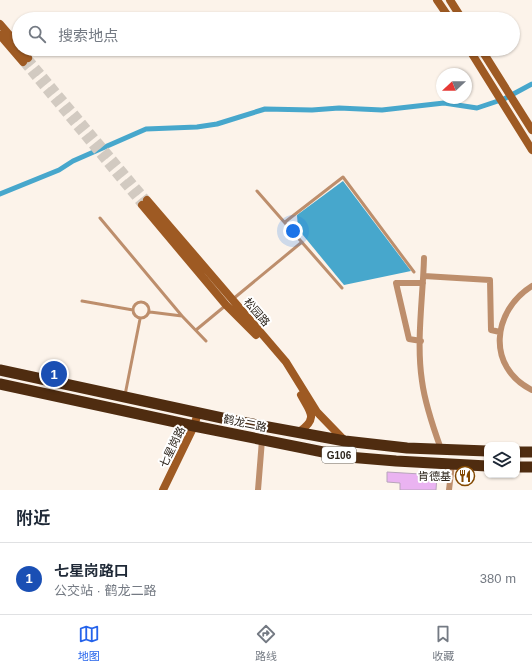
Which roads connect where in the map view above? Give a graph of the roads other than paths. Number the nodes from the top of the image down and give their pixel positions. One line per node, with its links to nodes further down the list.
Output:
1 (437, 0): 3 (street)
2 (450, 0): 4 (street)
3 (445, 12)
4 (458, 12)
5 (0, 24): 7 (street)
6 (0, 34): 8 (street)
7 (12, 38)
8 (12, 46)
9 (22, 56): 10 (street)
10 (24, 56)
11 (473, 56): 14 (street)
12 (485, 56): 13 (street)
13 (532, 130)
14 (532, 150)
15 (257, 191): 18 (lane)
16 (145, 203): 26 (street, 松园路)
17 (100, 218): 29 (lane)
18 (285, 222): 19 (lane); 21 (lane)
19 (302, 242): 24 (lane); 26 (lane)
20 (424, 258): 22 (street)
21 (414, 272)
22 (423, 279): 32 (street); 34 (street); 34 (street)
23 (532, 286): 32 (street)
24 (342, 288)
25 (82, 301): 27 (lane)
26 (229, 302): 31 (lane); 41 (street, 松园路); 43 (street, 松园路)
27 (133, 310): 28 (lane); 30 (lane)
28 (150, 312): 29 (lane); 30 (lane)
29 (182, 316): 31 (lane)
30 (140, 319): 38 (lane)
31 (196, 330): 33 (lane)
32 (500, 332): 37 (street)
33 (206, 341)
34 (421, 341): 44 (street)
35 (0, 370): 38 (highway, 鹤龙二路 / G106)
36 (0, 384): 40 (highway, 鹤龙二路 / G106)
37 (532, 390)
38 (125, 396): 39 (highway, 鹤龙二路 / G106)
39 (198, 413): 40 (street, 七星岗路); 41 (highway, 鹤龙二路 / G106)
40 (194, 426): 42 (highway, 鹤龙二路 / G106); 52 (street, 七星岗路)
41 (299, 432): 43 (highway, 鹤龙二路 / G106)
42 (262, 440): 48 (highway, 鹤龙二路 / G106); 53 (street)
43 (345, 441): 44 (highway, 鹤龙二路 / G106)
44 (441, 450): 45 (highway, 鹤龙二路 / G106)
45 (484, 451)
46 (520, 452): 47 (highway)
47 (532, 452)
48 (452, 464): 49 (highway, 鹤龙二路 / G106); 54 (street)
49 (484, 466)
50 (520, 467): 51 (highway)
51 (532, 468)
52 (163, 490)
53 (258, 490)
54 (449, 490)

